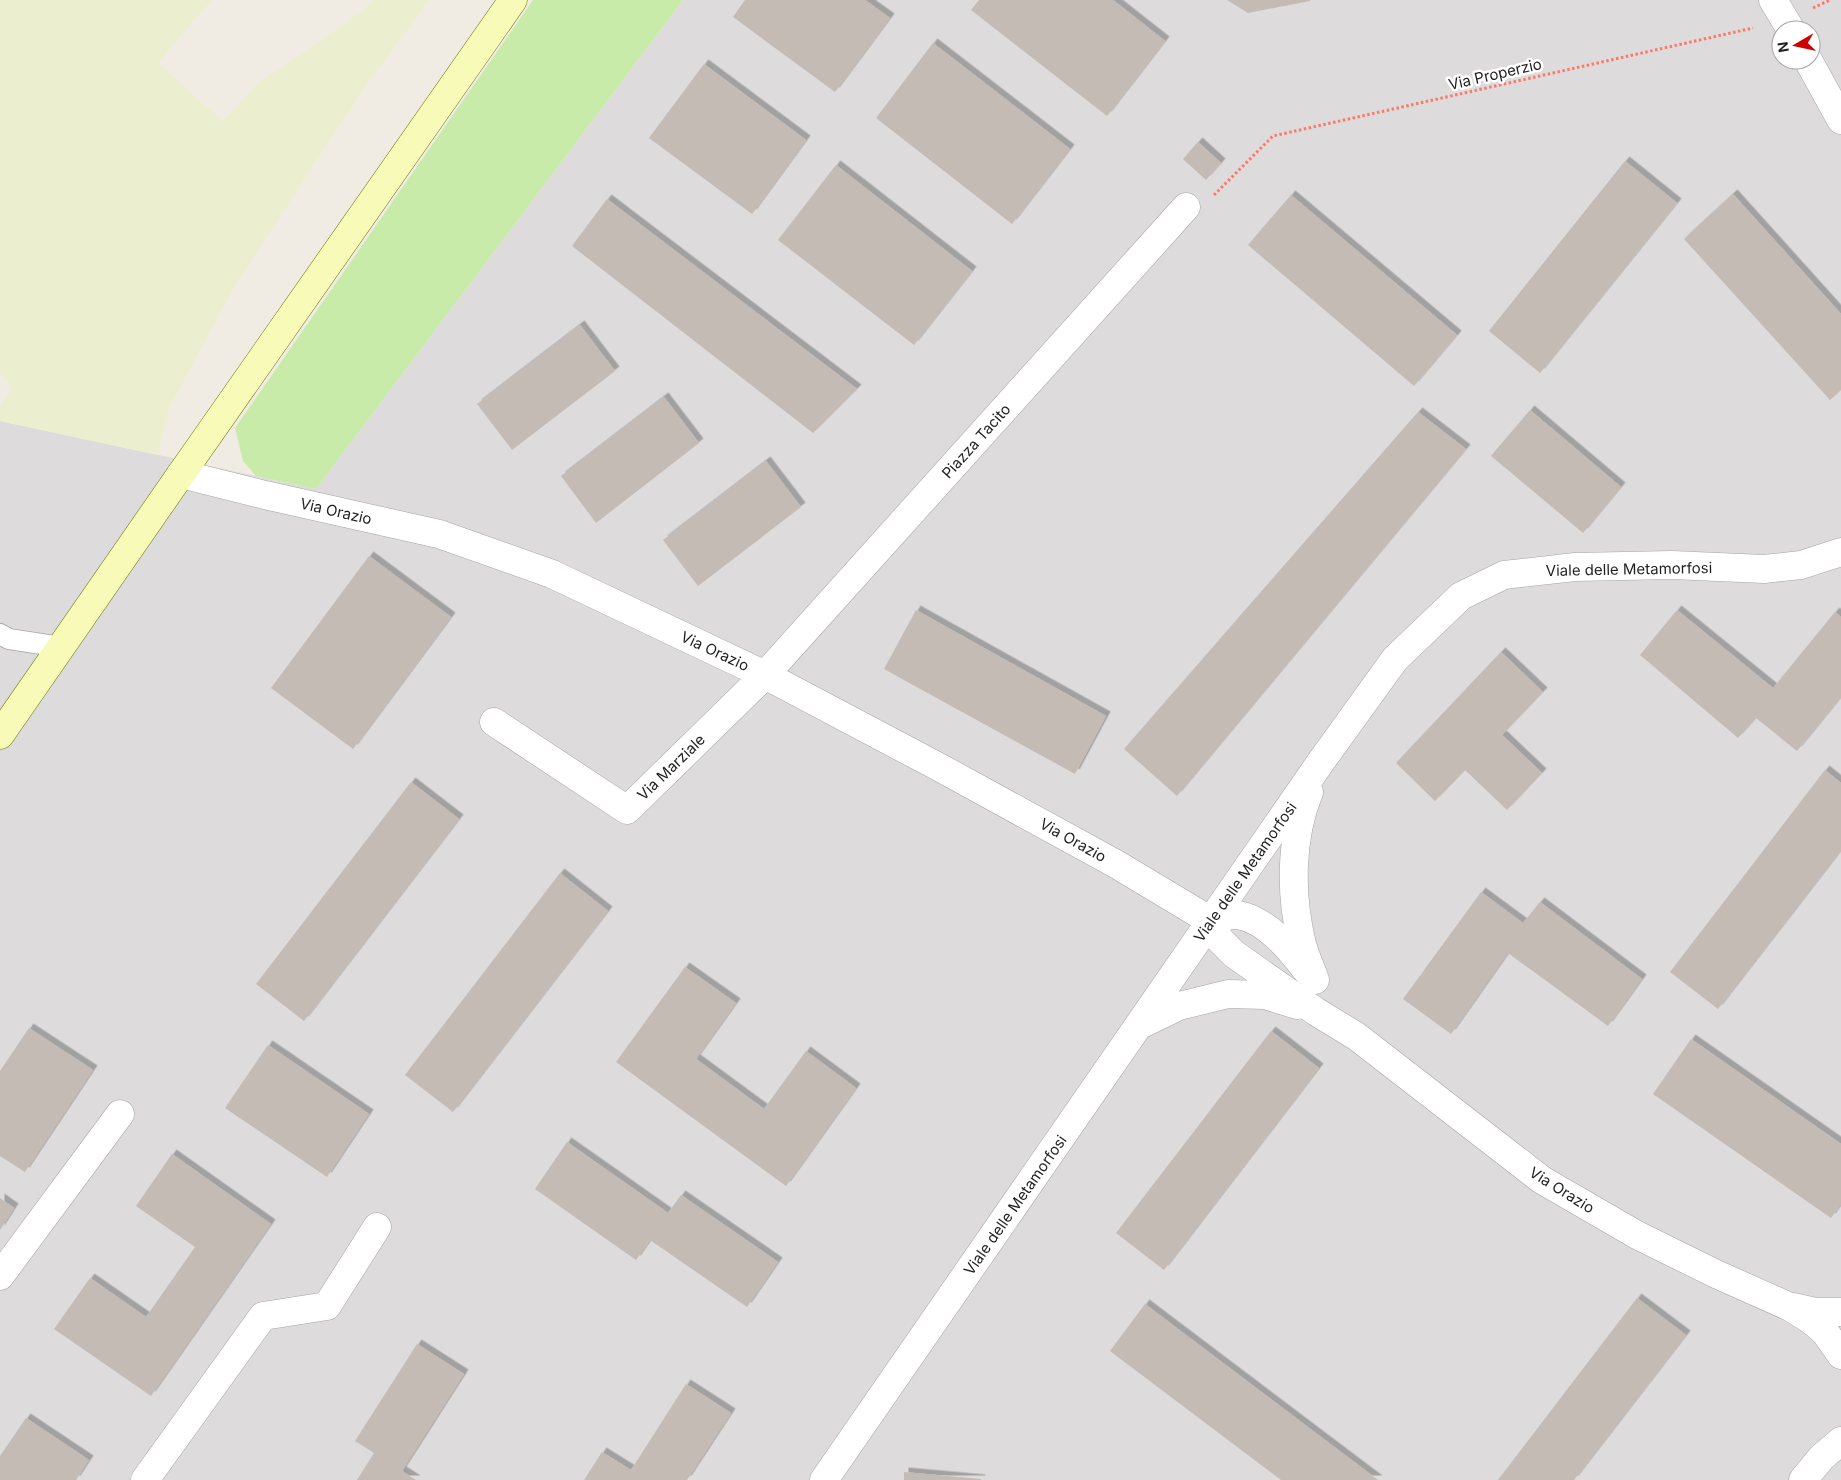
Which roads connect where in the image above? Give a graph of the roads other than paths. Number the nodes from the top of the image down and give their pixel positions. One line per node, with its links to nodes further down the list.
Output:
1 (514, 0): 5 (main road)
2 (1814, 70): 3 (street)
3 (1841, 120)
4 (1186, 207): 9 (street, Piazza Tacito)
5 (180, 474): 8 (main road); 9 (street, Via Orazio)
6 (1841, 552): 12 (street, Viale delle Metamorfosi)
7 (0, 634): 8 (lane)
8 (61, 647): 11 (main road)
9 (766, 675): 10 (street, Via Marziale); 13 (street, Via Orazio)
10 (494, 722)
11 (0, 735)
12 (1320, 763): 13 (street, Viale delle Metamorfosi); 14 (street, Via Orazio)
13 (1211, 921): 14 (street, Via Orazio); 15 (street, Via Orazio); 16 (street, Viale delle Metamorfosi)
14 (1315, 980): 17 (street, Via Orazio)
15 (1315, 1011): 16 (street, Via Orazio); 17 (street, Via Orazio)
16 (1138, 1026): 27 (street, Viale delle Metamorfosi)
17 (1356, 1036): 21 (street, Via Orazio)
18 (120, 1114): 20 (street)
19 (377, 1227): 26 (street)
20 (0, 1276)
21 (1790, 1307): 22 (street, Via Orazio); 23 (street, Via Orazio)
22 (1841, 1312)
23 (1841, 1355)
24 (1841, 1419): 25 (street)
25 (1832, 1449): 28 (street)
26 (145, 1480)
27 (824, 1480)
28 (1803, 1480)

